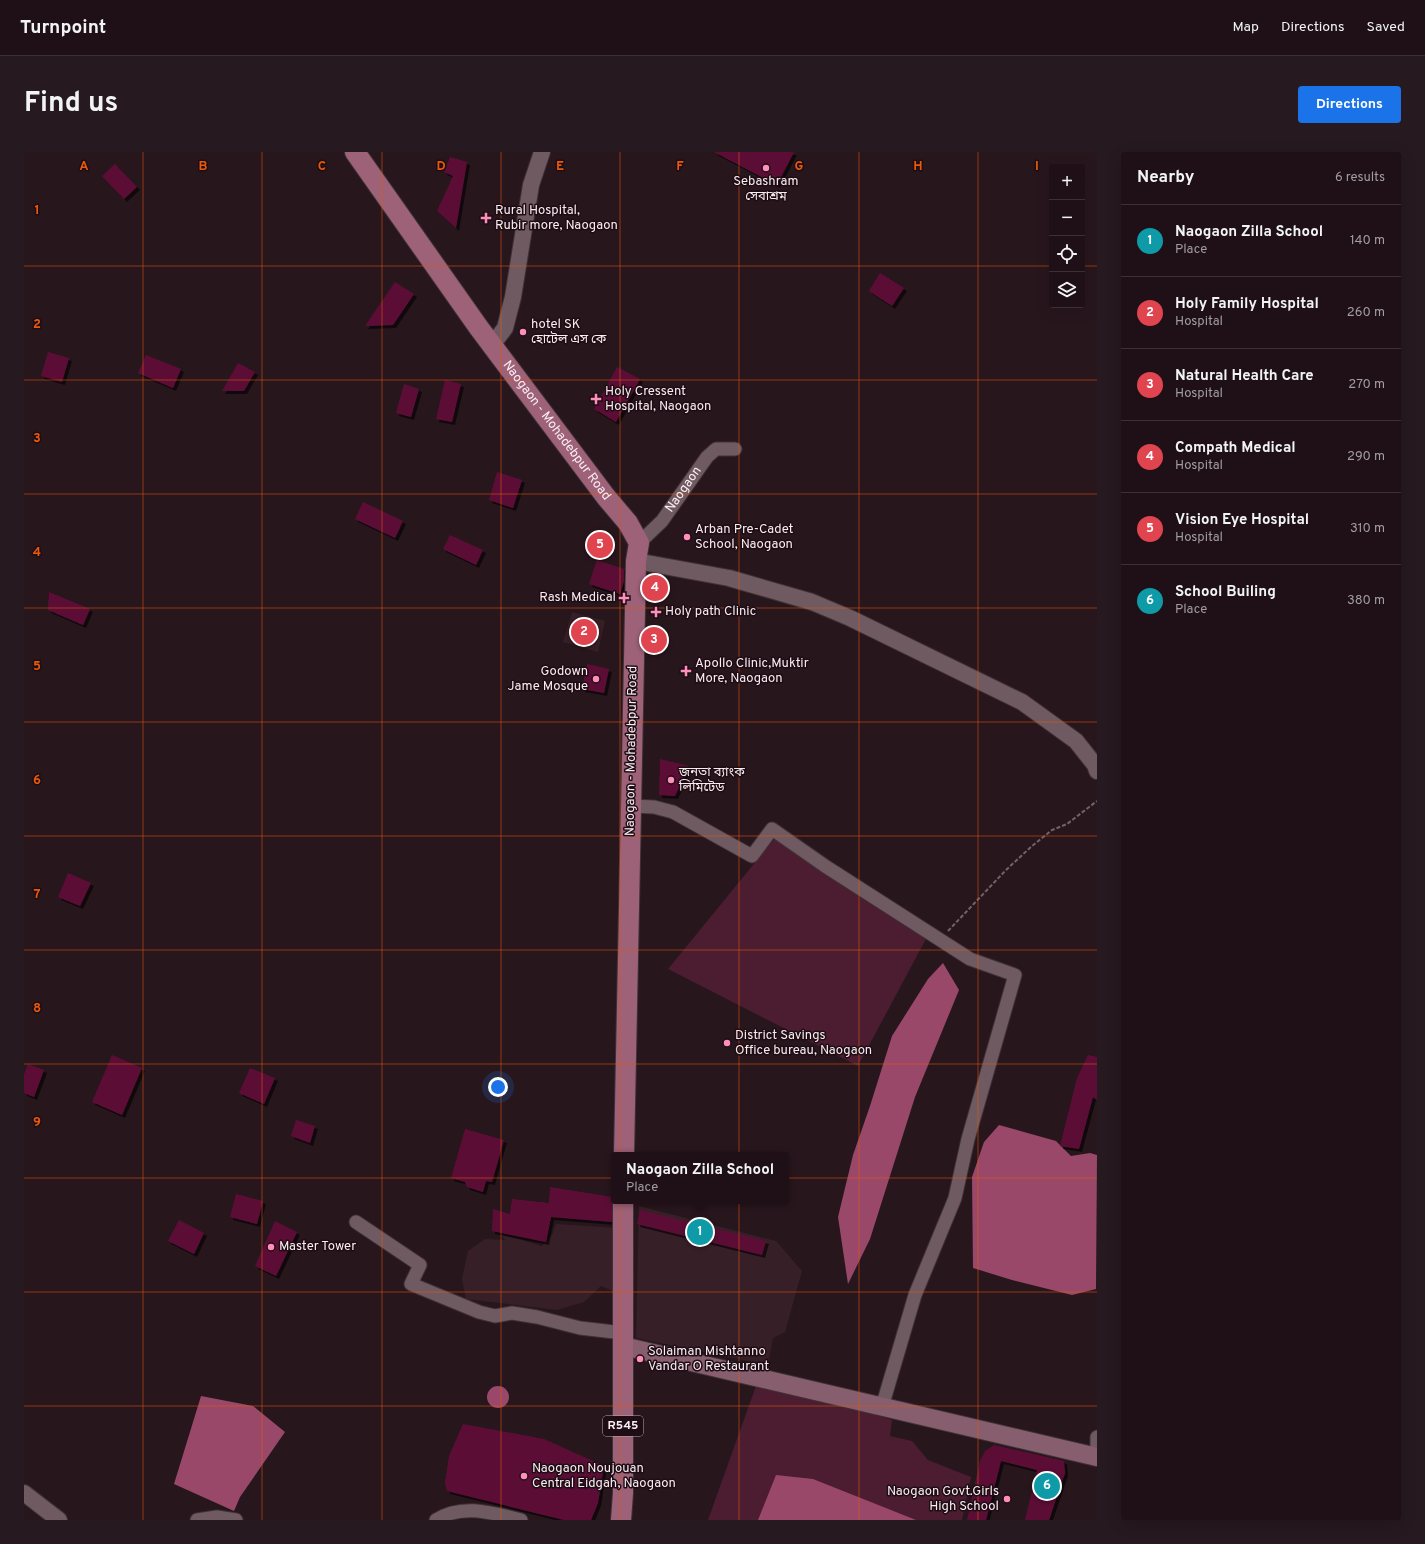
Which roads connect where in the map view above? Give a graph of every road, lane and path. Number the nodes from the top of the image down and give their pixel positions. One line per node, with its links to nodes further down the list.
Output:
1 (355, 152): 3 (main road, Naogaon - Mohadebpur Road)
2 (542, 152): 3 (street)
3 (492, 345): 5 (main road, Naogaon - Mohadebpur Road)
4 (735, 449): 5 (street, Naogaon)
5 (637, 552): 6 (street); 8 (main road, Naogaon - Mohadebpur Road)
6 (1097, 771)
7 (1097, 801): 9 (path)
8 (631, 806): 9 (street); 10 (main road, Naogaon - Mohadebpur Road)
9 (940, 939): 14 (street)
10 (624, 1152)
11 (622, 1204): 13 (main road, R545)
12 (356, 1222): 13 (street)
13 (623, 1339): 14 (main road); 24 (main road, R545)
14 (882, 1407): 17 (main road)
15 (1097, 1437): 16 (street)
16 (1097, 1448)
17 (1097, 1457)
18 (24, 1493): 19 (street)
19 (59, 1520)
20 (197, 1520): 21 (street)
21 (236, 1520)
22 (436, 1520): 23 (street)
23 (521, 1520)
24 (621, 1520)

